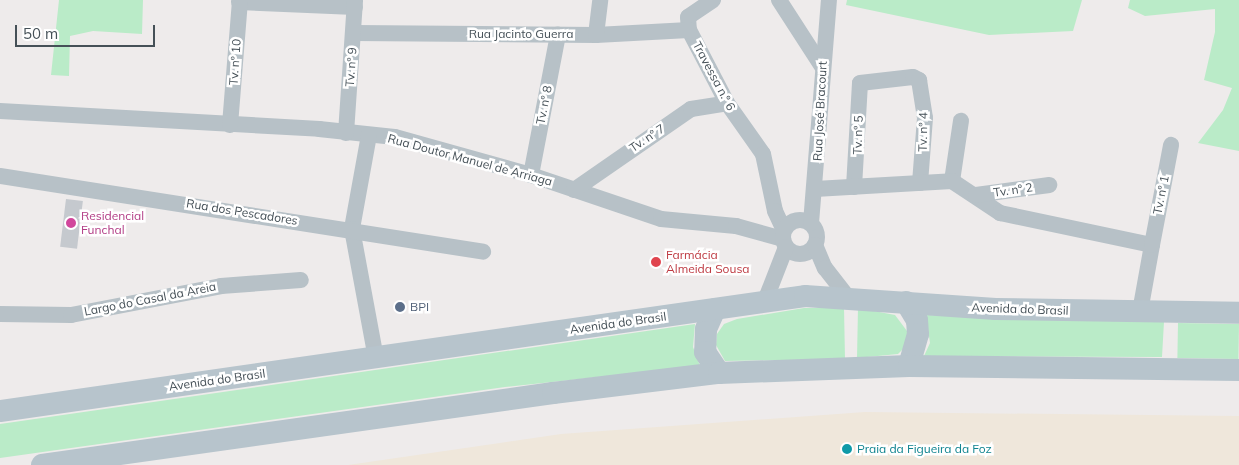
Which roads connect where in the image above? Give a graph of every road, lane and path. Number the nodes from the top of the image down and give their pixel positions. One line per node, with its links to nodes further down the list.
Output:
1 (600, 0): 10 (street)
2 (712, 0): 7 (street)
3 (779, 0): 11 (street)
4 (828, 0): 11 (street, Rua José Bracourt)
5 (240, 1): 6 (street); 16 (street, Tv. nº 10)
6 (355, 3): 8 (street, Tv. nº 9)
7 (689, 30): 10 (street, Rua Jacinto Guerra); 13 (street, Travessa n.º 6)
8 (354, 33): 9 (street, Rua Jacinto Guerra); 17 (street, Tv. nº 9)
9 (558, 35): 10 (street, Rua Jacinto Guerra); 20 (street, Tv. nº 8)
10 (596, 35)
11 (823, 68): 26 (street, Rua José Bracourt)
12 (860, 83): 23 (street, Tv. nº 4); 25 (street, Tv. nº 5)
13 (727, 103): 27 (street, Tv. nº 7); 31 (street, Travessa n.º 6)
14 (0, 111): 16 (street, Rua Doutor Manuel de Arriaga)
15 (961, 121): 22 (street)
16 (230, 125): 17 (street, Rua Doutor Manuel de Arriaga)
17 (346, 133): 18 (street, Rua Doutor Manuel de Arriaga)
18 (369, 135): 20 (street, Rua Doutor Manuel de Arriaga); 30 (street)
19 (1171, 145): 33 (street, Tv. nº 1)
20 (531, 175): 27 (street, Rua Doutor Manuel de Arriaga)
21 (0, 176): 30 (street, Rua dos Pescadores)
22 (952, 181): 23 (street); 28 (street)
23 (920, 183): 25 (street)
24 (1049, 186): 28 (street, Tv. nº 2)
25 (854, 187): 26 (street)
26 (815, 189): 29 (street, Rua José Bracourt)
27 (574, 190): 31 (street, Rua Doutor Manuel de Arriaga)
28 (976, 195): 33 (street)
29 (810, 222): 31 (street); 32 (street)
30 (352, 229): 34 (street, Rua dos Pescadores); 43 (street)
31 (784, 239): 32 (street); 37 (street)
32 (815, 245): 36 (street)
33 (1152, 245): 40 (street)
34 (483, 252)
35 (301, 280): 42 (street, Largo do Casal da Areia)
36 (847, 296): 37 (main road, Avenida do Brasil); 38 (main road, Avenida do Brasil)
37 (765, 301): 39 (main road, Avenida do Brasil)
38 (906, 302): 40 (main road, Avenida do Brasil); 44 (main road)
39 (715, 309): 43 (main road, Avenida do Brasil); 46 (main road)
40 (1140, 312): 41 (main road, Avenida do Brasil)
41 (1239, 313)
42 (0, 314)
43 (376, 358): 47 (main road, Avenida do Brasil)
44 (909, 366): 45 (main road); 46 (main road)
45 (1239, 370)
46 (719, 373): 48 (main road)
47 (0, 411)
48 (42, 465)

